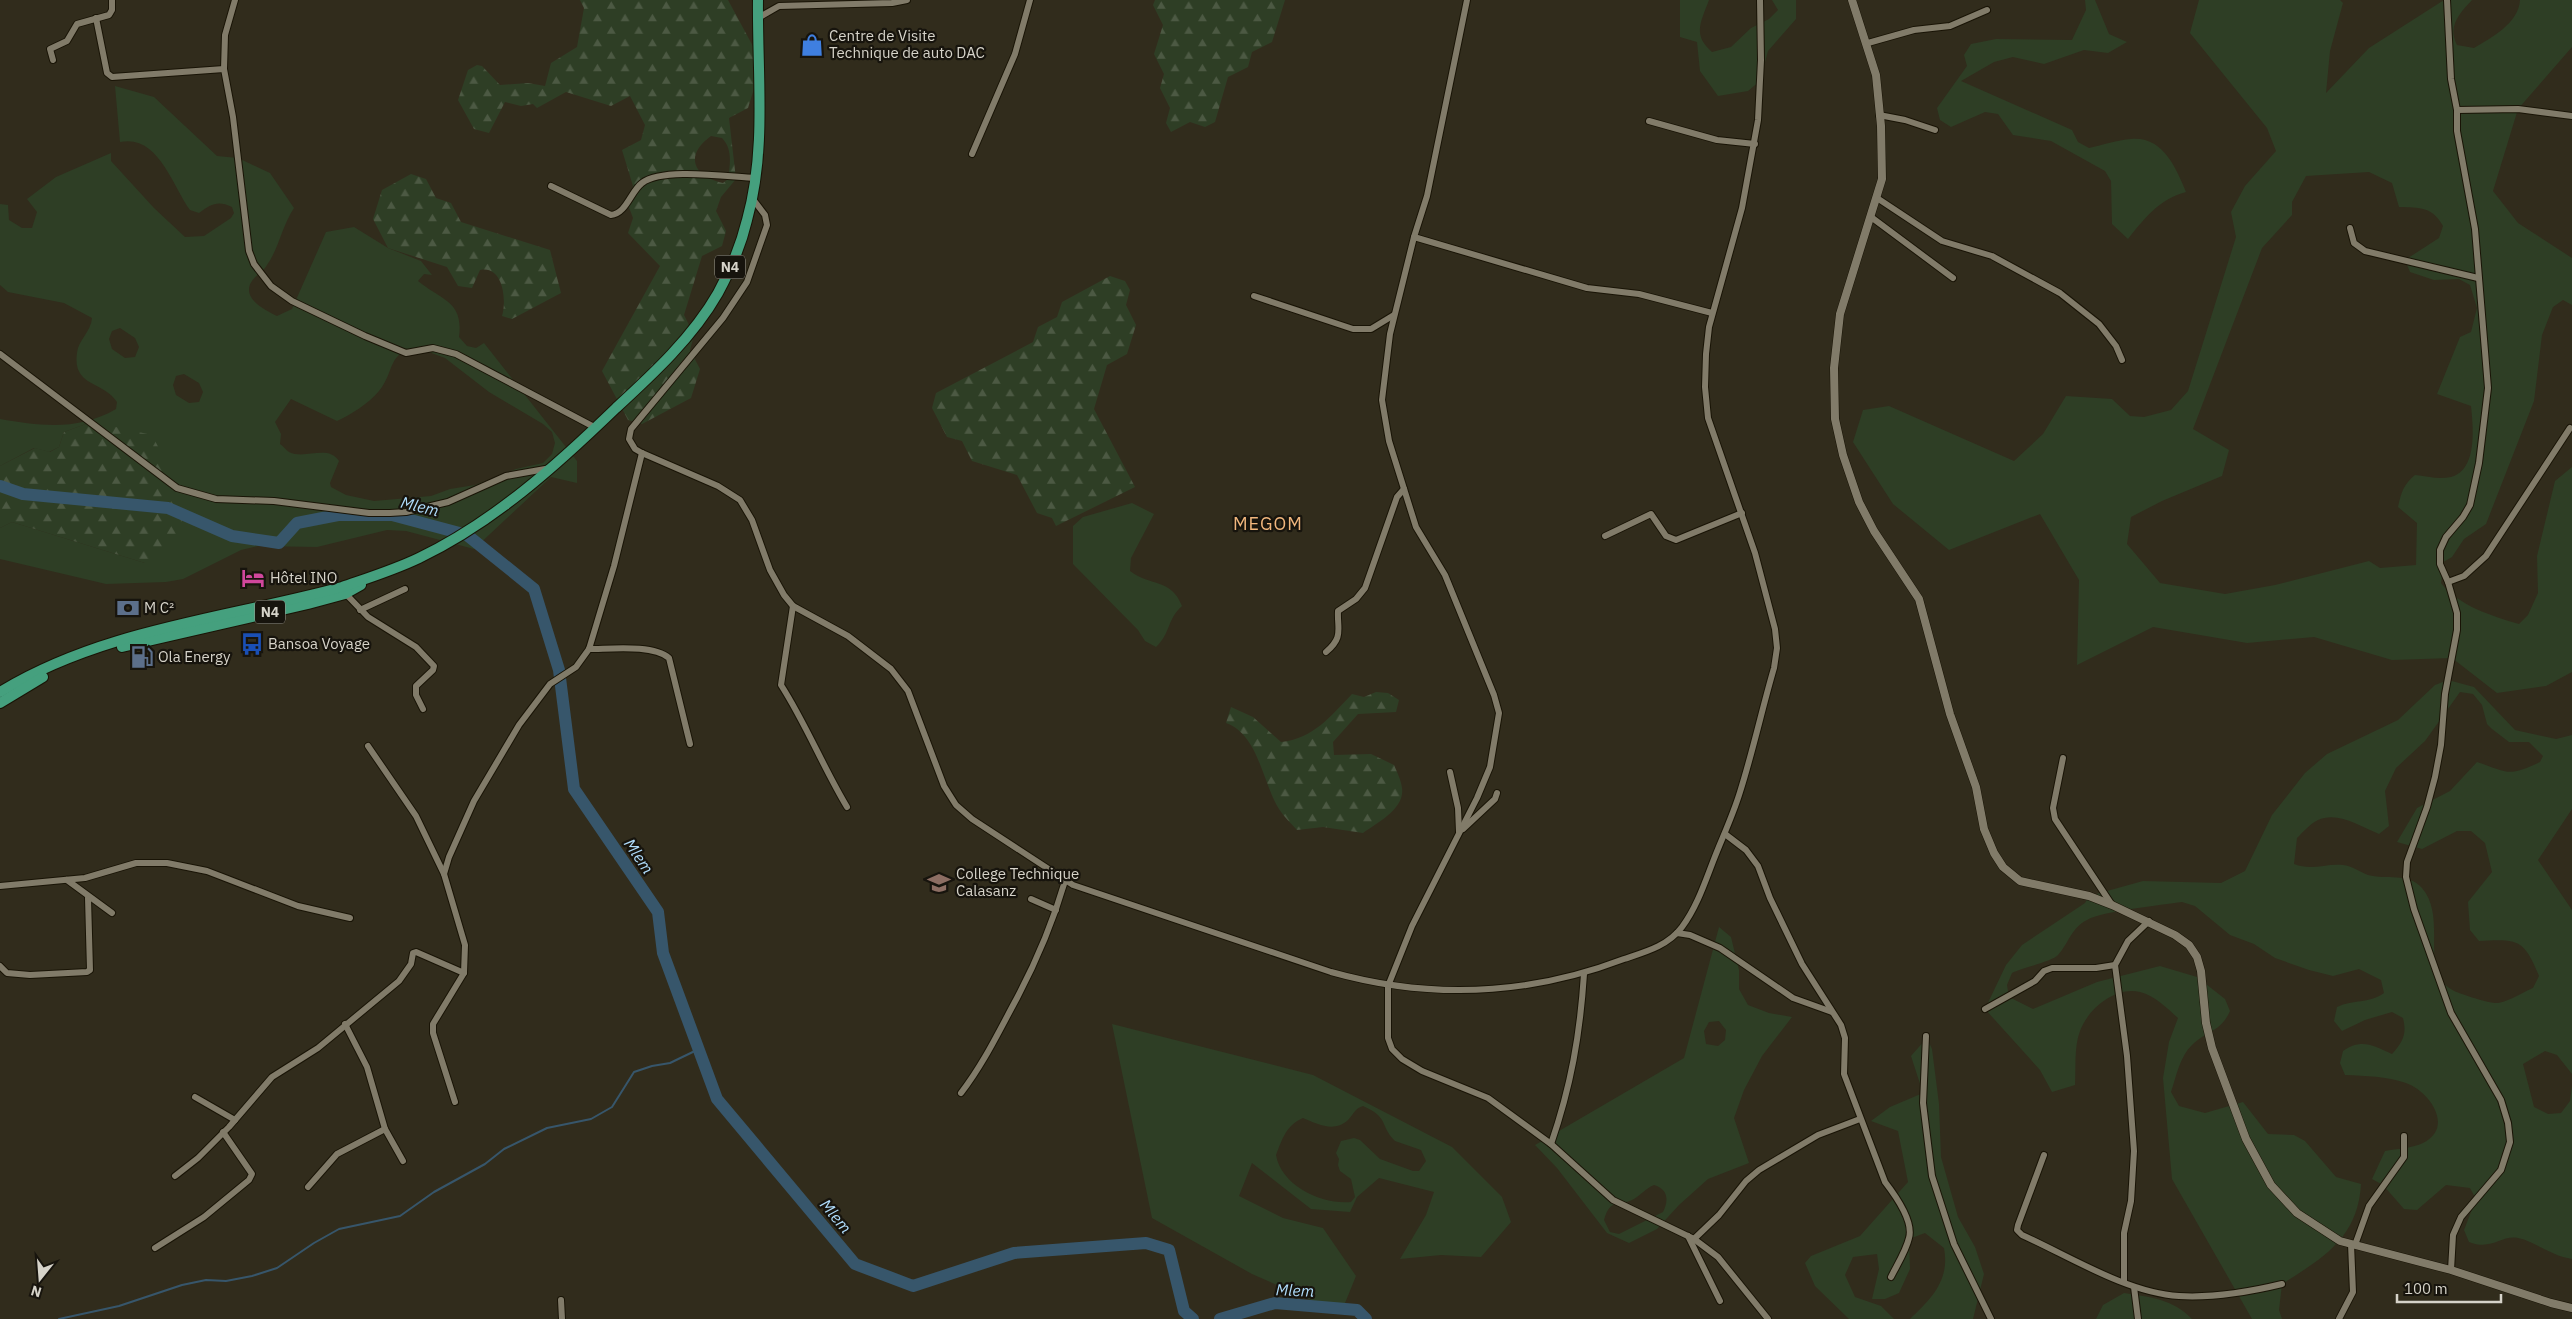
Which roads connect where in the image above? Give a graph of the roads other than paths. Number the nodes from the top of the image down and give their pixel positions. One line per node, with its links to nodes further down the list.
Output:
1 (112, 0): 11 (street)
2 (235, 0): 15 (street)
3 (758, 0): 12 (highway, N4)
4 (907, 0): 12 (street)
5 (1030, 0): 22 (street)
6 (1467, 0): 29 (street)
7 (1760, 0): 21 (street)
8 (1852, 0): 13 (street)
9 (2447, 0): 16 (street)
10 (1986, 10): 13 (street)
11 (96, 18): 14 (street); 15 (street)
12 (758, 18): 23 (highway, N4)
13 (1868, 43): 17 (street)
14 (53, 60)
15 (224, 68): 37 (street)
16 (2456, 110): 18 (street); 31 (street)
17 (1879, 115): 20 (street); 26 (street)
18 (2572, 116)
19 (1649, 121): 21 (street)
20 (1935, 130)
21 (1755, 144): 33 (street)
22 (972, 154)
23 (755, 178): 24 (street); 25 (highway, N4)
24 (552, 186)
25 (752, 198): 37 (highway, N4); 39 (street)
26 (1878, 198): 27 (street); 36 (street)
27 (1871, 217): 30 (street); 69 (street)
28 (2350, 228): 31 (street)
29 (1414, 237): 33 (street); 34 (street)
30 (1953, 278)
31 (2478, 278): 44 (street)
32 (1254, 296): 34 (street)
33 (1712, 313): 42 (street)
34 (1394, 316): 41 (street)
35 (0, 354): 40 (street)
36 (2122, 360)
37 (596, 428): 40 (highway, N4)
38 (2570, 428): 44 (street)
39 (642, 453): 47 (street); 50 (street)
40 (551, 468): 46 (highway, N4)
41 (1404, 489): 51 (street); 61 (street)
42 (1742, 513): 43 (street); 62 (street)
43 (1605, 536)
44 (2448, 582): 100 (street)
45 (405, 589): 48 (street)
46 (343, 590): 48 (street); 49 (highway, N4)
47 (793, 606): 60 (street); 65 (street)
48 (360, 610): 54 (street)
49 (101, 649): 52 (highway, N4); 53 (highway, N4)
50 (589, 649): 55 (street); 63 (street)
51 (1326, 652)
52 (0, 692)
53 (0, 703)
54 (422, 709)
55 (690, 744)
56 (368, 746): 63 (street)
57 (2063, 758): 69 (street)
58 (1450, 772): 61 (street)
59 (1497, 793): 61 (street)
60 (848, 807)
61 (1459, 833): 79 (street)
62 (1725, 834): 74 (street); 81 (street)
63 (444, 874): 77 (street)
64 (66, 880): 66 (street); 67 (street); 72 (street)
65 (1065, 881): 70 (street); 79 (street)
66 (0, 886)
67 (88, 898): 71 (street); 75 (street)
68 (1031, 899): 70 (street)
69 (2112, 904): 73 (street)
70 (1056, 910): 84 (street)
71 (112, 913)
72 (350, 918)
73 (2149, 921): 76 (street); 98 (street)
74 (1677, 933): 78 (street); 81 (street)
75 (0, 966)
76 (2115, 966): 80 (street); 102 (street)
77 (464, 973): 82 (street); 86 (street)
78 (1584, 974): 79 (street); 92 (street)
79 (1388, 986): 92 (street)
80 (1985, 1009)
81 (1832, 1012): 88 (street)
82 (345, 1024): 87 (street); 89 (street)
83 (1926, 1036): 108 (street)
84 (961, 1093)
85 (195, 1098): 87 (street)
86 (455, 1102)
87 (235, 1120): 90 (street)
88 (1860, 1120): 97 (street); 101 (street)
89 (385, 1129): 94 (street); 96 (street)
90 (223, 1132): 95 (street); 99 (street)
91 (2404, 1136): 98 (street)
92 (1550, 1144): 97 (street)
93 (2044, 1155): 102 (street)
94 (403, 1161)
95 (175, 1176)
96 (308, 1187)
97 (1691, 1238): 106 (street); 110 (street)
98 (2353, 1245): 100 (street); 112 (street)
99 (155, 1248)
100 (2451, 1270): 107 (street)
101 (1891, 1277)
102 (2124, 1282): 104 (street)
103 (2282, 1284): 104 (street)
104 (2134, 1286): 111 (street)
105 (562, 1300): 109 (street)
106 (1720, 1301)
107 (2572, 1308)
108 (1988, 1317)
109 (562, 1319)
110 (1768, 1319)
111 (2138, 1319)
112 (2340, 1319)

